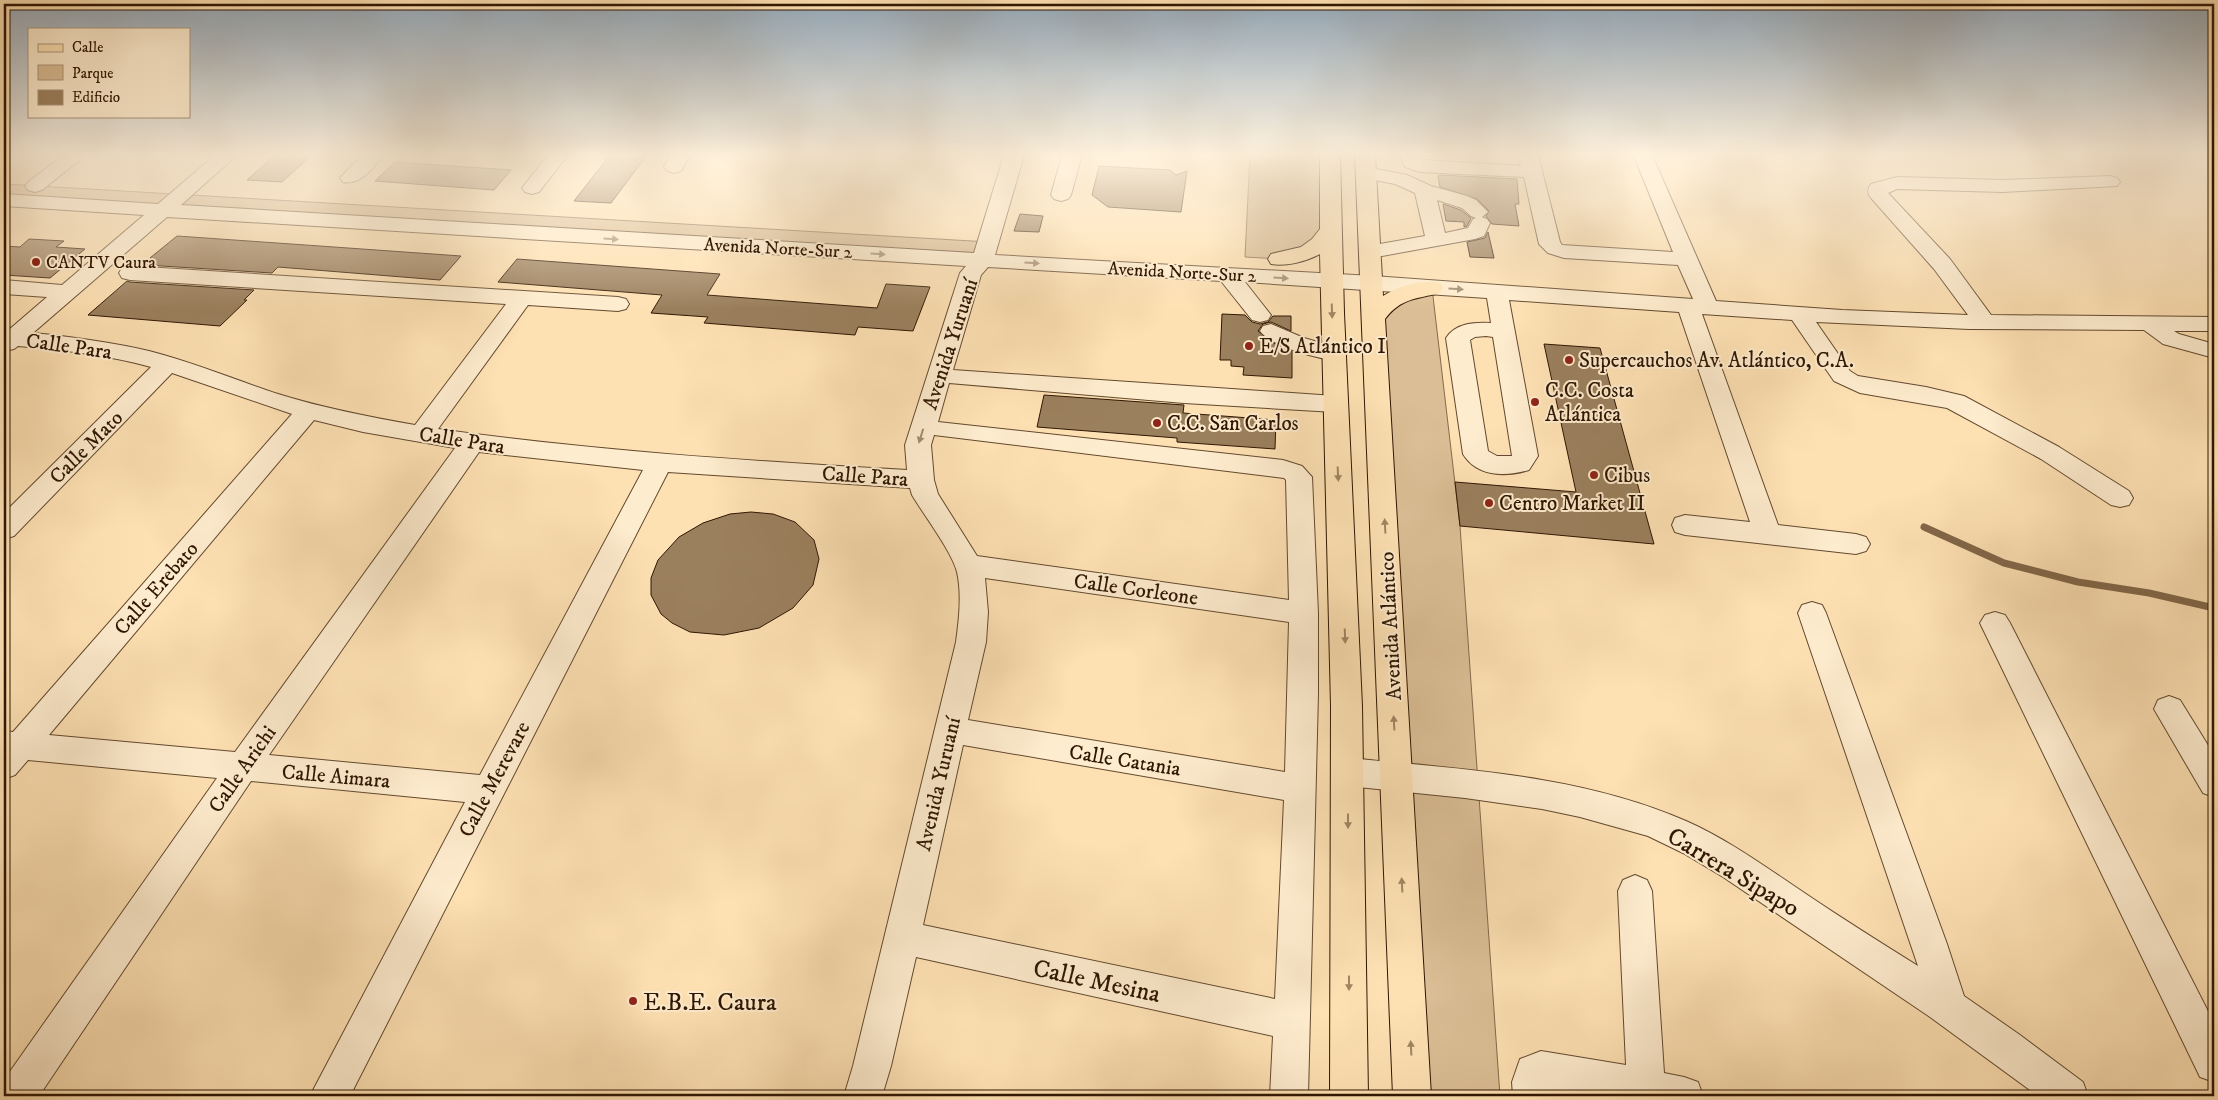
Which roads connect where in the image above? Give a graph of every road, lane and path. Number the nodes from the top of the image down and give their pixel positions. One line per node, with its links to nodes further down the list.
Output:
1 (105, 206): 12 (street, Avenida Norte-Sur 2)
2 (168, 206): 12 (street)
3 (344, 206): 15 (street, Avenida Norte-Sur 2)
4 (999, 206): 15 (street)
5 (1330, 206): 13 (main road, Avenida Atlántico)
6 (1367, 206): 18 (main road, Avenida Atlántico)
7 (1428, 206): 14 (street)
8 (1467, 206): 14 (street)
9 (1541, 206): 17 (street)
10 (1665, 206): 17 (street)
11 (1889, 206): 32 (street)
12 (164, 210): 15 (street, Avenida Norte-Sur 2, one-way to 15); 24 (street)
13 (1330, 230): 16 (main road); 19 (main road, Avenida Atlántico)
14 (1437, 241): 18 (street)
15 (986, 251): 16 (street, Avenida Norte-Sur 2); 21 (street, Avenida Norte-Sur 2, one-way to 21); 40 (street, Avenida Yuruaní); 47 (street, Avenida Yuruaní, one-way to 47)
16 (1279, 259): 19 (street, Avenida Norte-Sur 2)
17 (1687, 259): 29 (street)
18 (1371, 267): 19 (street, Avenida Norte-Sur 2); 23 (street); 26 (street); 31 (main road, Avenida Atlántico)
19 (1331, 272): 21 (street, Avenida Norte-Sur 2, one-way to 19); 38 (main road, Avenida Atlántico, one-way to 38)
20 (130, 273): 27 (street)
21 (1228, 275): 38 (street)
22 (4, 287): 24 (street)
23 (1432, 288): 25 (street, one-way to 25); 31 (main road)
24 (67, 292): 36 (street)
25 (1497, 292): 26 (street); 35 (street)
26 (1524, 294): 29 (street)
27 (522, 297): 28 (street); 44 (street)
28 (618, 304)
29 (1698, 307): 30 (street); 51 (street)
30 (1799, 314): 32 (street); 48 (street)
31 (1374, 318): 62 (main road, Avenida Atlántico, one-way to 31)
32 (1984, 322): 33 (street)
33 (2150, 324): 34 (street); 37 (street)
34 (2214, 324)
35 (1504, 331): 35 (street)
36 (8, 342): 39 (street, Calle Para)
37 (2214, 351)
38 (1334, 354): 41 (main road, Avenida Atlántico)
39 (168, 364): 42 (street, Calle Para); 50 (street, Calle Mato)
40 (956, 377): 41 (street); 43 (street, Avenida Yuruaní)
41 (1336, 404): 61 (main road, Avenida Atlántico, one-way to 61)
42 (308, 411): 44 (street, Calle Para); 59 (street, Calle Erebato)
43 (941, 429): 47 (street, Avenida Yuruaní); 54 (street)
44 (421, 435): 45 (street, Calle Para)
45 (470, 444): 46 (street, Calle Para); 60 (street, Calle Arichi)
46 (660, 463): 47 (street, Calle Para); 65 (street, Calle Merevare)
47 (921, 480): 53 (street, Avenida Yuruaní)
48 (2120, 498)
49 (1685, 525): 51 (street)
50 (4, 529)
51 (1768, 534): 52 (street)
52 (1856, 544)
53 (968, 565): 54 (street, Calle Corleone); 58 (street, Avenida Yuruaní)
54 (1304, 612): 64 (street)
55 (1812, 613): 68 (street)
56 (1995, 623): 70 (street)
57 (2168, 709): 63 (street)
58 (950, 730): 64 (street, Calle Catania); 67 (street, Avenida Yuruaní)
59 (9, 751): 60 (street, Calle Aimara)
60 (243, 767): 65 (street, Calle Aimara); 72 (street, Calle Arichi)
61 (1348, 772): 62 (street, Carrera Sipapo); 76 (main road, Avenida Atlántico, one-way to 76)
62 (1397, 777): 68 (street, Carrera Sipapo); 77 (main road, Avenida Atlántico, one-way to 62)
63 (2214, 783)
64 (1301, 789): 69 (street)
65 (488, 790): 73 (street, Calle Merevare)
66 (1635, 890): 71 (street)
67 (902, 937): 69 (street, Calle Mesina); 74 (street, Avenida Yuruaní)
68 (1949, 1008): 80 (street, Carrera Sipapo)
69 (1292, 1022): 75 (street)
70 (2214, 1063)
71 (1646, 1088): 78 (street); 79 (street)
72 (16, 1096)
73 (329, 1096)
74 (863, 1096)
75 (1289, 1096)
76 (1349, 1096)
77 (1412, 1096)
78 (1532, 1096)
79 (1684, 1096)
80 (2069, 1096)

